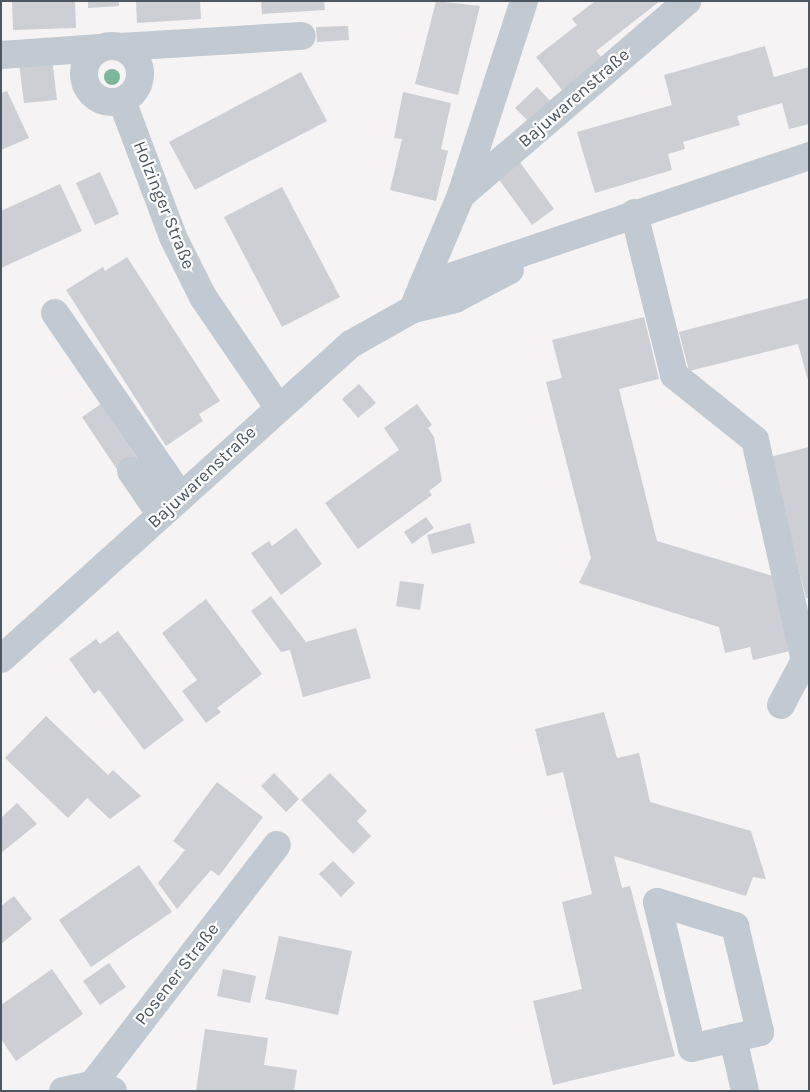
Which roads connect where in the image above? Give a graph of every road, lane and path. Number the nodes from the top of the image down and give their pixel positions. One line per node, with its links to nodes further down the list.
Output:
1 (524, 1): 8 (street, Bajuwarenstraße)
2 (687, 1): 8 (street, Bajuwarenstraße)
3 (302, 36): 4 (street)
4 (110, 48): 5 (street); 6 (street); 6 (street)
5 (1, 55)
6 (122, 100): 12 (street, Holzinger Straße)
7 (809, 156): 9 (street, Bajuwarenstraße)
8 (461, 194): 10 (street, Bajuwarenstraße)
9 (634, 213): 10 (street, Bajuwarenstraße); 17 (street)
10 (412, 309): 12 (street, Bajuwarenstraße)
11 (55, 313): 14 (street)
12 (278, 407): 14 (street, Bajuwarenstraße)
13 (132, 471): 15 (street)
14 (181, 497): 15 (street, Bajuwarenstraße)
15 (161, 515): 16 (street, Bajuwarenstraße)
16 (1, 659)
17 (781, 705)
18 (276, 845): 20 (street, Posener Straße)
19 (733, 1038): 19 (street); 22 (street)
20 (103, 1088): 21 (street)
21 (63, 1091)
22 (745, 1091)

